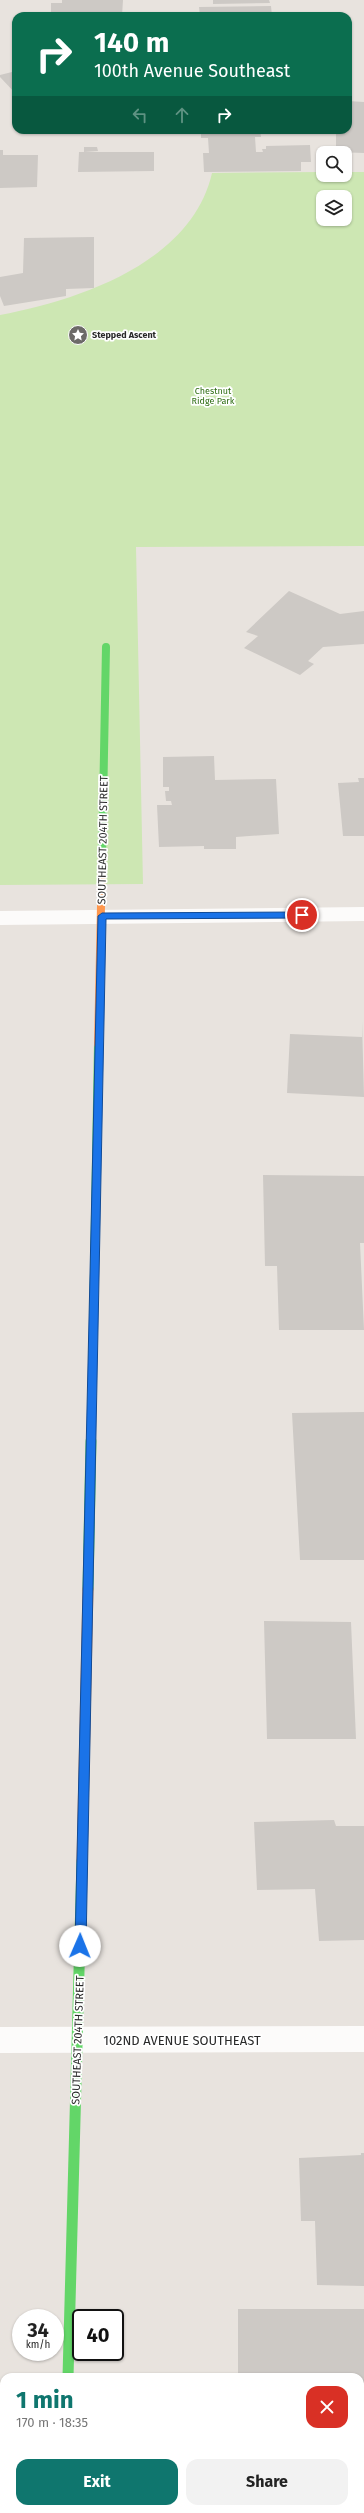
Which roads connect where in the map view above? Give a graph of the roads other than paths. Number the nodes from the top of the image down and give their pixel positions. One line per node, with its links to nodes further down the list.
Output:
1 (106, 647): 3 (street, SOUTHEAST 204TH STREET)
2 (364, 914): 3 (street)
3 (102, 916): 4 (street); 7 (street, SOUTHEAST 204TH STREET)
4 (0, 918)
5 (364, 2039): 7 (street, 102ND AVENUE SOUTHEAST)
6 (0, 2040): 7 (street, 102ND AVENUE SOUTHEAST)
7 (78, 2041): 8 (street, SOUTHEAST 204TH STREET)
8 (68, 2373)

